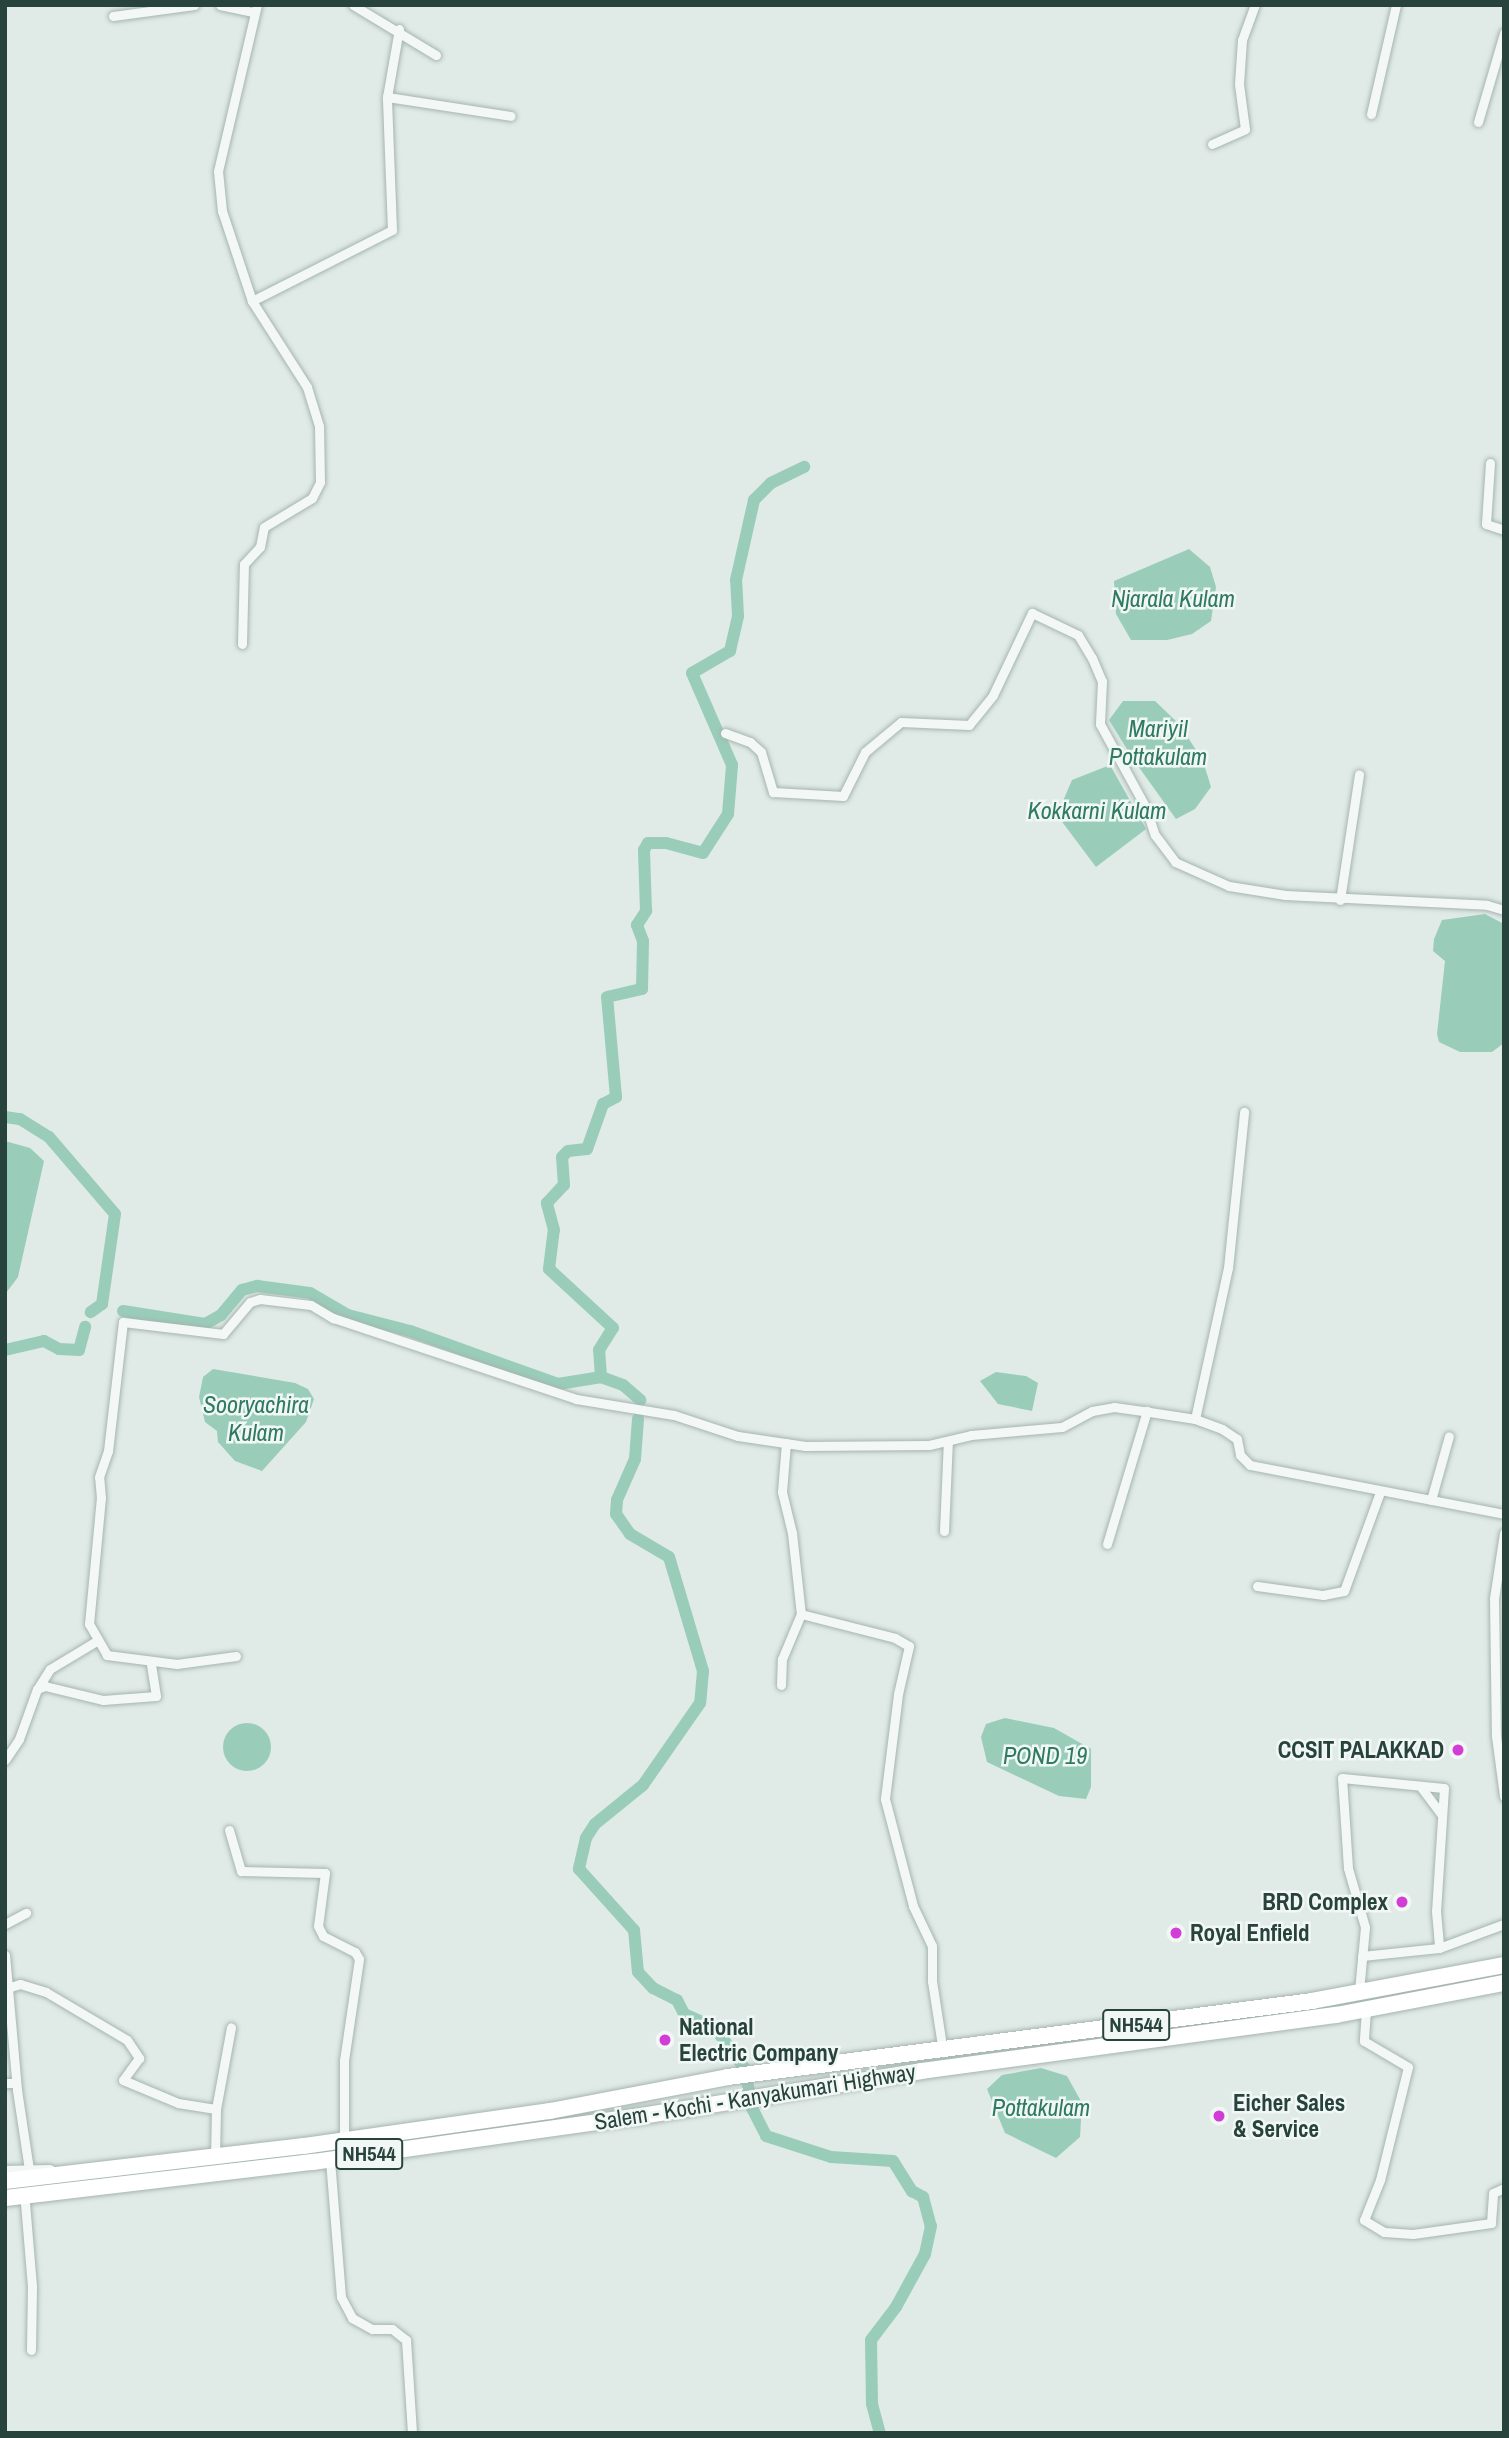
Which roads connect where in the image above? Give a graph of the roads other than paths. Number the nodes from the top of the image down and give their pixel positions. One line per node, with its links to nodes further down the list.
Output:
1 (194, 5): 7 (street)
2 (220, 5): 6 (street)
3 (354, 5): 8 (street)
4 (1255, 5): 15 (street)
5 (1396, 5): 12 (street)
6 (256, 8): 16 (street)
7 (113, 16)
8 (399, 29): 10 (street); 11 (street)
9 (1504, 33): 14 (street)
10 (436, 55)
11 (387, 97): 13 (street); 16 (street)
12 (1371, 114)
13 (511, 116)
14 (1478, 122)
15 (1212, 144)
16 (252, 301): 19 (street)
17 (1490, 463): 18 (street)
18 (1504, 530)
19 (242, 644)
20 (725, 733): 22 (street)
21 (1359, 774): 22 (street)
22 (1340, 900): 23 (street)
23 (1504, 910)
24 (1244, 1112): 26 (street)
25 (1147, 1411): 26 (street); 28 (street); 35 (street)
26 (1195, 1419): 30 (street)
27 (1449, 1436): 31 (street)
28 (947, 1441): 29 (street); 33 (street)
29 (786, 1443): 37 (street); 38 (street)
30 (1380, 1492): 31 (street); 36 (street)
31 (1431, 1500): 32 (street)
32 (1504, 1514)
33 (944, 1531)
34 (1504, 1533): 43 (street)
35 (1107, 1544)
36 (1257, 1586)
37 (801, 1614): 41 (street); 61 (street)
38 (98, 1640): 40 (street); 42 (street)
39 (236, 1656): 40 (street)
40 (151, 1664): 42 (street)
41 (780, 1685)
42 (37, 1689): 44 (street)
43 (1500, 1737): 46 (street)
44 (5, 1760)
45 (1420, 1786): 47 (street); 47 (street); 54 (street)
46 (1504, 1796)
47 (1442, 1816): 52 (street)
48 (229, 1830): 65 (street)
49 (26, 1913): 50 (street)
50 (5, 1924)
51 (1504, 1924): 52 (street)
52 (1439, 1948): 54 (street)
53 (5, 1955): 57 (street)
54 (1362, 1956): 58 (street)
55 (1504, 1965): 58 (highway, Salem - Kochi - Kanyakumari Highway / NH544)
56 (1504, 1983): 59 (highway, Salem - Kochi - Kanyakumari Highway / NH544)
57 (7, 1988): 63 (street); 64 (street)
58 (1359, 1991): 61 (highway, Salem - Kochi - Kanyakumari Highway / NH544)
59 (1366, 2010): 67 (highway, Salem - Kochi - Kanyakumari Highway / NH544); 72 (street)
60 (231, 2026): 64 (street)
61 (943, 2052): 65 (highway, Salem - Kochi - Kanyakumari Highway / NH544)
62 (5, 2083): 63 (street)
63 (16, 2083): 68 (street)
64 (216, 2109): 66 (street)
65 (344, 2140): 66 (highway, Salem - Kochi - Kanyakumari Highway / NH544)
66 (215, 2158): 70 (highway, Salem - Kochi - Kanyakumari Highway / NH544)
67 (321, 2161): 73 (highway, Salem - Kochi - Kanyakumari Highway / NH544); 74 (street); 77 (street)
68 (29, 2169): 69 (street); 70 (street)
69 (5, 2172)
70 (82, 2174): 71 (highway, Salem - Kochi - Kanyakumari Highway / NH544)
71 (5, 2181)
72 (1504, 2188)
73 (5, 2198)
74 (25, 2203): 75 (street); 76 (street)
75 (5, 2205)
76 (31, 2350)
77 (412, 2433)

